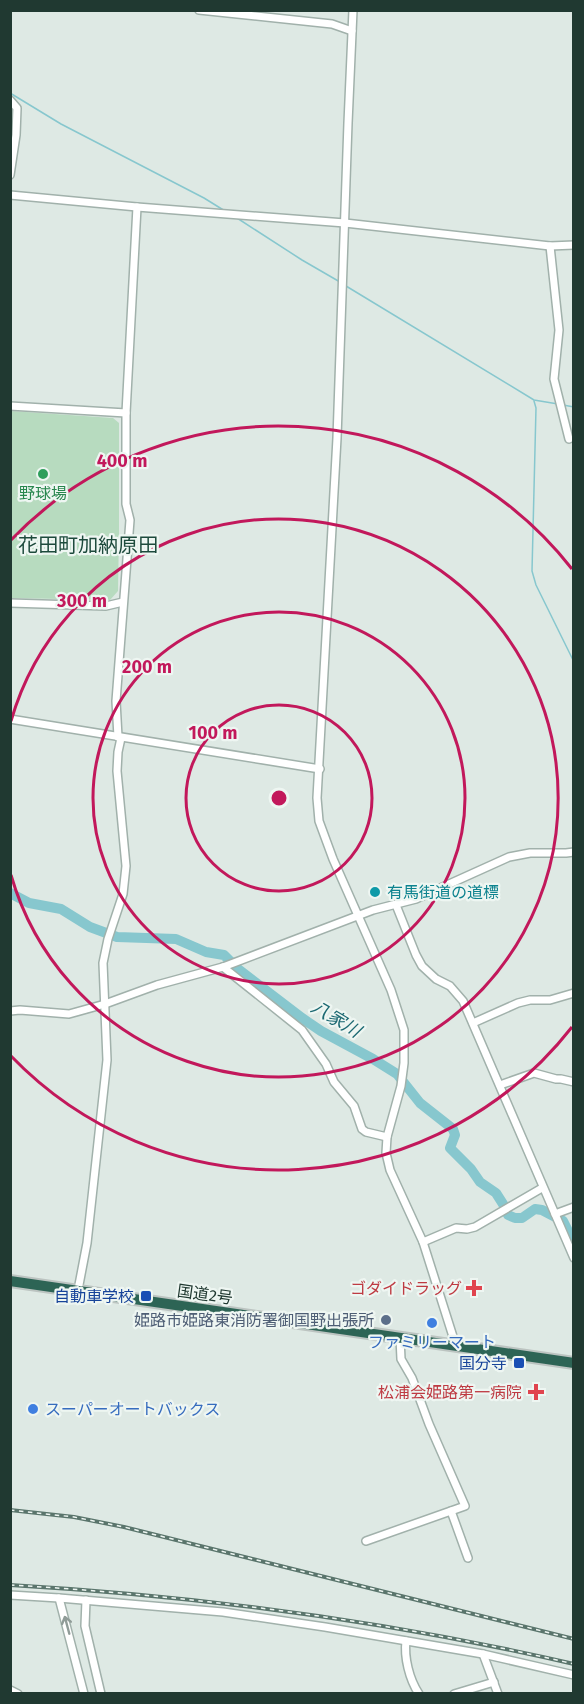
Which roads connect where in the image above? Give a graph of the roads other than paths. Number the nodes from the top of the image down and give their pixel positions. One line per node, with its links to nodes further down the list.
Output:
1 (199, 10): 3 (street)
2 (353, 10): 3 (street)
3 (352, 31): 8 (street)
4 (10, 100): 5 (street)
5 (10, 175)
6 (10, 195): 7 (street)
7 (137, 207): 8 (street); 12 (street)
8 (345, 223): 10 (street); 18 (street)
9 (573, 245): 10 (street)
10 (550, 246): 13 (street)
11 (10, 406): 12 (street)
12 (126, 413): 14 (street)
13 (569, 440)
14 (123, 602): 15 (street); 17 (street)
15 (10, 603)
16 (10, 719): 17 (street)
17 (119, 738): 18 (street); 24 (street)
18 (320, 769): 21 (street)
19 (573, 852): 20 (street)
20 (396, 905): 21 (street); 26 (street)
21 (358, 914): 22 (street); 29 (street)
22 (223, 967): 24 (street); 29 (street)
23 (573, 993): 26 (street)
24 (105, 1004): 25 (street); 36 (street)
25 (10, 1011)
26 (473, 1023): 28 (street)
27 (573, 1082): 28 (street)
28 (500, 1085): 30 (street)
29 (387, 1137): 33 (street)
30 (542, 1188): 32 (street); 33 (street)
31 (573, 1207): 32 (street)
32 (555, 1214): 34 (street)
33 (423, 1242): 38 (street)
34 (573, 1258)
35 (10, 1281): 36 (highway, 国道2号)
36 (78, 1290): 37 (highway, 国道2号)
37 (400, 1338): 38 (highway, 国道2号); 40 (street)
38 (456, 1346): 39 (highway, 国道2号)
39 (573, 1363)
40 (451, 1511): 41 (street); 42 (street)
41 (366, 1541)
42 (468, 1558)
43 (10, 1595): 44 (street)
44 (59, 1598): 45 (street); 48 (street, one-way to 44)
45 (86, 1600): 46 (street); 47 (street)
46 (88, 1641): 48 (street); 55 (street)
47 (406, 1641): 49 (street); 56 (street)
48 (72, 1644): 54 (street)
49 (483, 1654): 50 (street); 51 (street)
50 (573, 1675)
51 (494, 1682): 57 (street); 58 (street)
52 (10, 1690): 53 (street)
53 (18, 1694)
54 (84, 1694)
55 (101, 1694)
56 (419, 1694)
57 (454, 1694)
58 (498, 1694)

